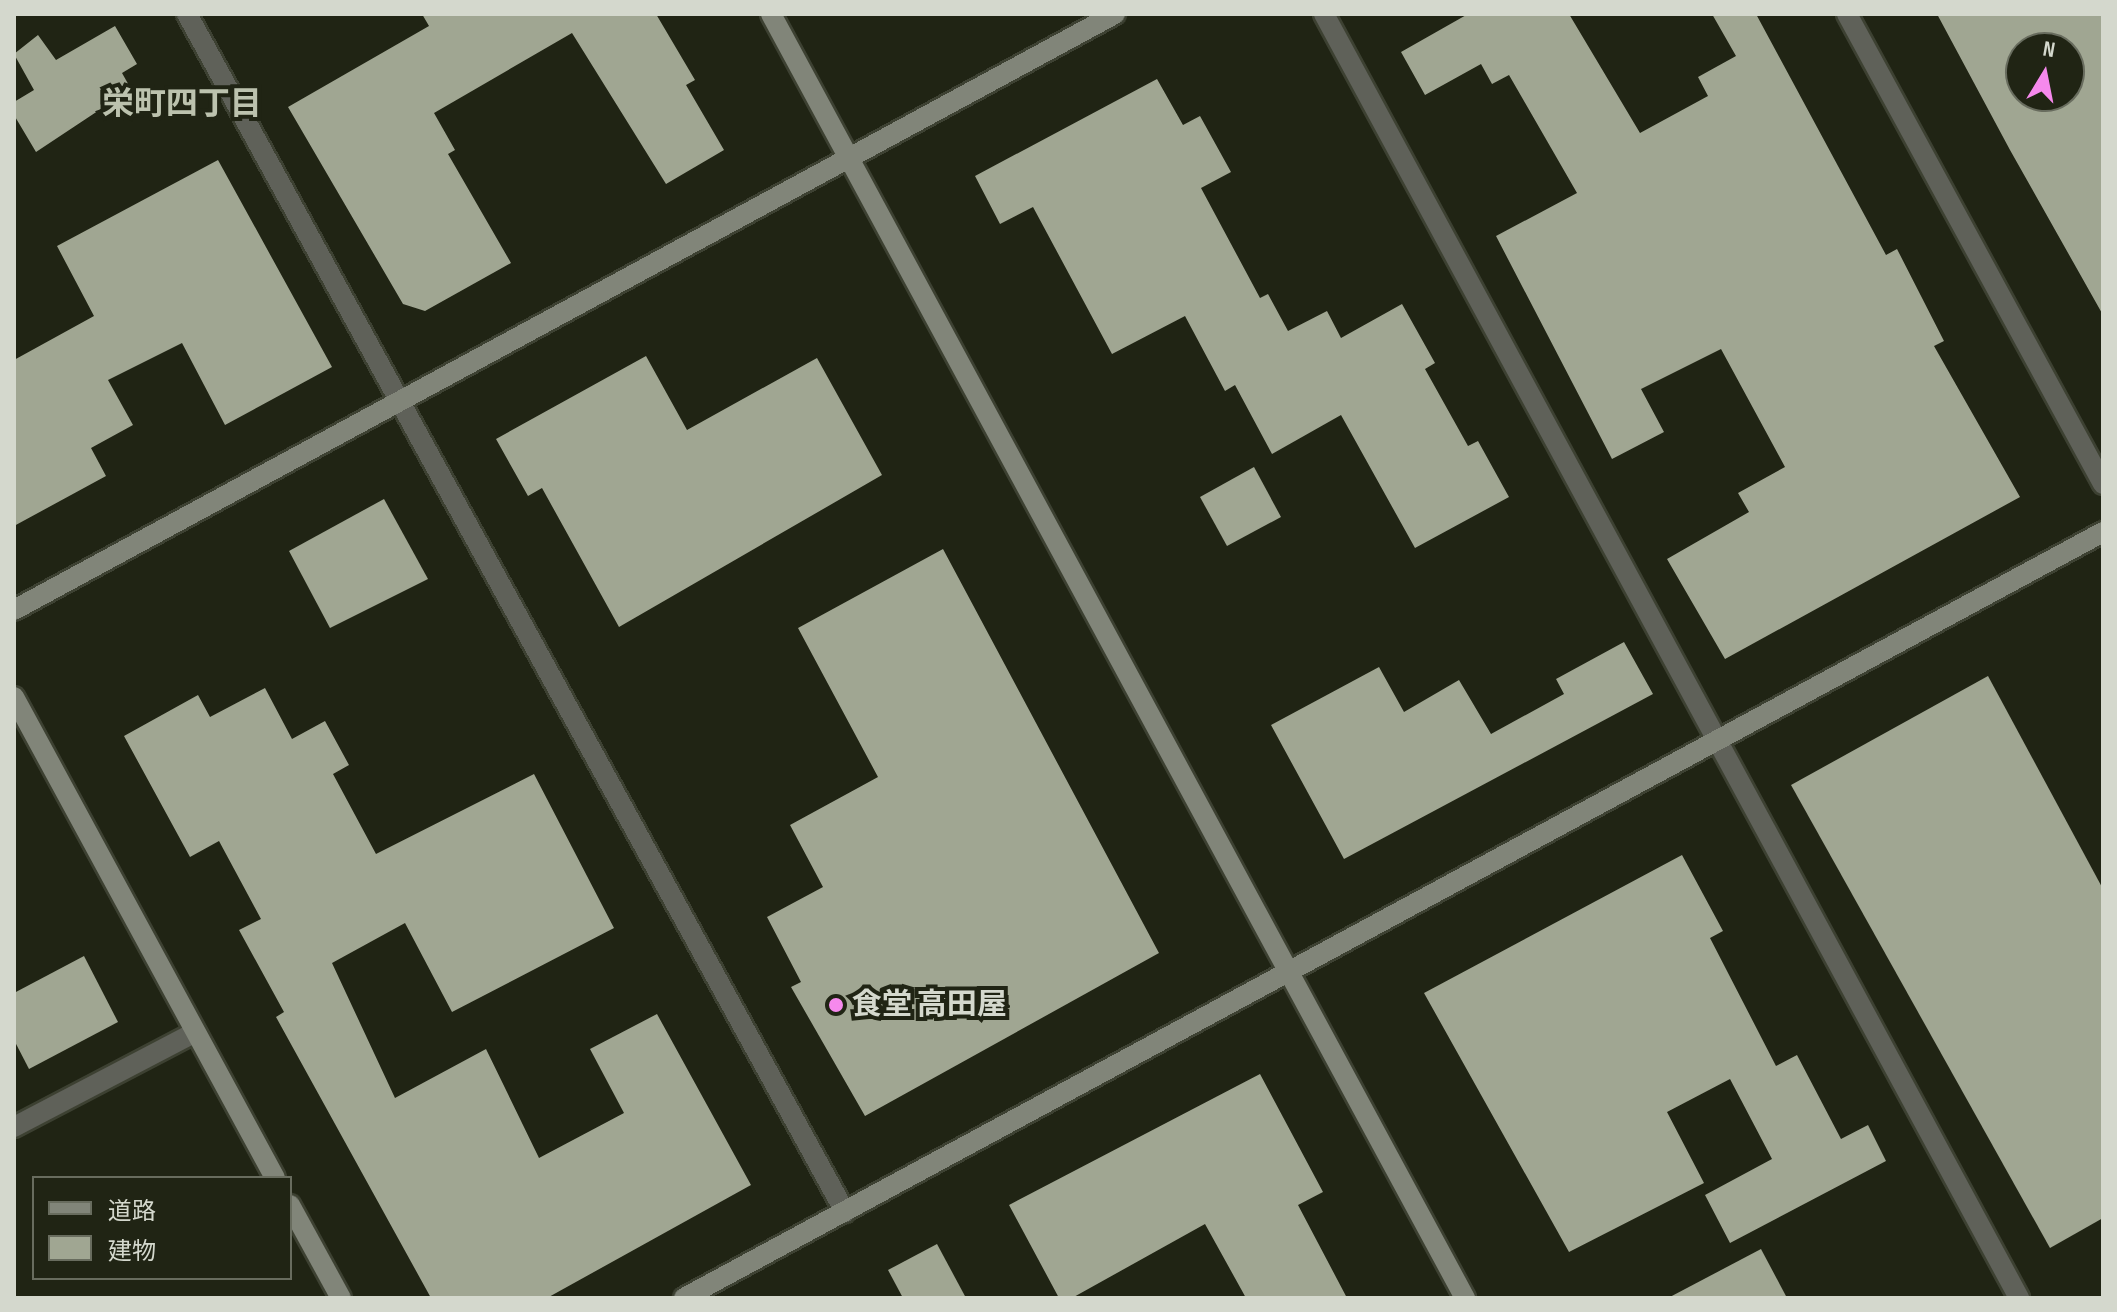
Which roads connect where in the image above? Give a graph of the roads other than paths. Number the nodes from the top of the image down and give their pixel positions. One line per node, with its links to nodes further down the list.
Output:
1 (187, 14): 7 (street)
2 (771, 14): 6 (street)
3 (1115, 14): 6 (street)
4 (1324, 14): 12 (street)
5 (1847, 14): 8 (street)
6 (849, 158): 7 (street); 13 (street)
7 (400, 401): 10 (street); 18 (street)
8 (2103, 484)
9 (2103, 532): 12 (street)
10 (14, 610)
11 (14, 697): 14 (street)
12 (1717, 738): 13 (street); 22 (street)
13 (1287, 970): 18 (street); 21 (street)
14 (194, 1033): 15 (street); 16 (street)
15 (14, 1127)
16 (274, 1176)
17 (292, 1209): 19 (street)
18 (845, 1212): 20 (street)
19 (341, 1298)
20 (684, 1298)
21 (1465, 1298)
22 (2019, 1298)

